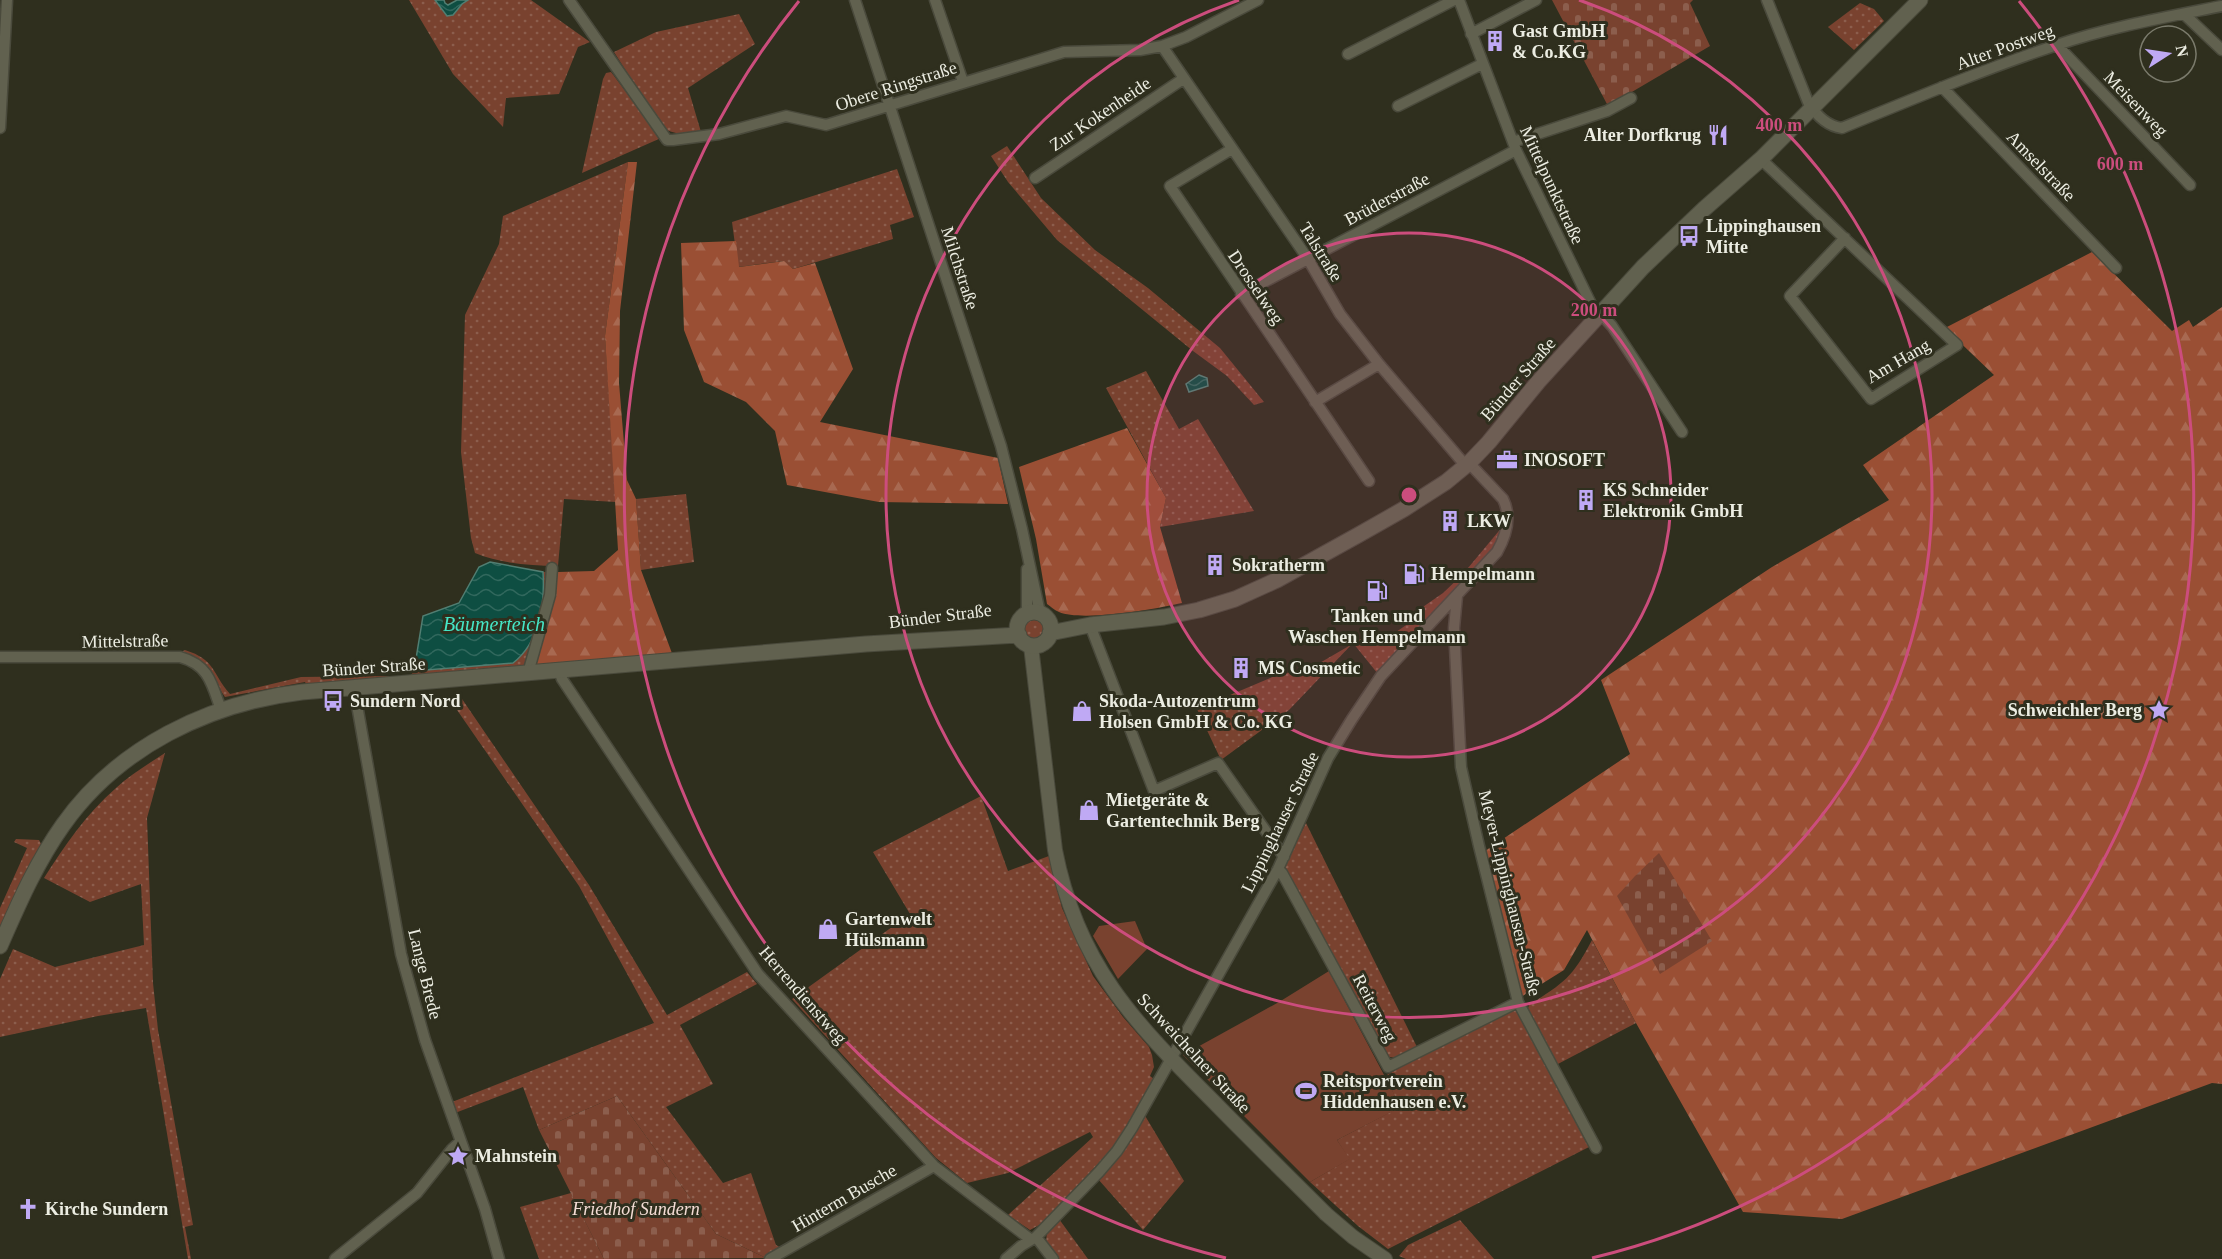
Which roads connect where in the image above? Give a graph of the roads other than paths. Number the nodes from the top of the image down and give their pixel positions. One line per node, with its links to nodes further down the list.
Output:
1 (7, 0): 25 (street)
2 (569, 0): 22 (street, Obere Ringstraße)
3 (855, 0): 22 (street, Milchstraße)
4 (934, 0): 19 (street)
5 (1258, 0): 14 (street, Obere Ringstraße)
6 (1456, 0): 12 (street, Mittelpunktstraße); 16 (street)
7 (1536, 0): 12 (street)
8 (1767, 0): 24 (street)
9 (1920, 0): 24 (main road, Bünder Straße)
10 (2222, 6): 11 (street, Alter Postweg)
11 (2184, 14): 13 (street, Alter Postweg); 15 (street)
12 (1471, 34): 17 (street, Mittelpunktstraße)
13 (2057, 45): 20 (street, Alter Postweg); 30 (street, Meisenweg)
14 (1162, 46): 18 (street, Talstraße); 19 (street, Obere Ringstraße)
15 (2222, 50)
16 (1347, 54)
17 (1482, 64): 23 (street); 26 (street, Mittelpunktstraße)
18 (1183, 79): 27 (street, Talstraße); 29 (street, Zur Kokenheide)
19 (963, 82): 22 (street, Obere Ringstraße)
20 (1942, 87): 24 (street, Alter Postweg); 33 (street, Amselstraße)
21 (1631, 98): 26 (street, Brüderstraße)
22 (888, 105): 46 (street, Milchstraße)
23 (1398, 106)
24 (1811, 108): 28 (main road, Bünder Straße)
25 (0, 128)
26 (1514, 146): 32 (street, Brüderstraße); 35 (street, Mittelpunktstraße)
27 (1232, 149): 32 (street, Talstraße); 34 (street, Drosselweg)
28 (1761, 159): 31 (street, Am Hang); 35 (main road, Bünder Straße)
29 (1035, 178)
30 (2190, 185)
31 (1845, 238): 31 (street, Am Hang)
32 (1308, 260): 34 (street, Brüderstraße); 36 (street, Talstraße)
33 (2116, 268)
34 (1241, 294): 37 (street, Drosselweg)
35 (1600, 315): 38 (street, Mittelpunktstraße); 39 (main road, Bünder Straße)
36 (1379, 364): 37 (street); 39 (street, Talstraße)
37 (1315, 402): 40 (street, Drosselweg)
38 (1682, 432)
39 (1468, 465): 42 (street, Lippinghauser Straße); 44 (main road, Bünder Straße)
40 (1369, 481)
41 (552, 568): 49 (street)
42 (1457, 596): 43 (street, Lippinghauser Straße); 45 (street, Meyer-Lippinghausen-Straße)
43 (1437, 616): 45 (street); 52 (street, Lippinghauser Straße)
44 (1090, 625): 46 (main road, Bünder Straße); 52 (street)
45 (1454, 628): 55 (street, Meyer-Lippinghausen-Straße)
46 (1035, 629): 48 (main road, Bünder Straße); 56 (street, Schweichelner Straße)
47 (0, 657): 51 (street, Mittelstraße)
48 (559, 671): 49 (main road, Bünder Straße); 59 (street, Herrendienstweg)
49 (528, 673): 50 (main road, Bünder Straße)
50 (354, 688): 51 (main road, Bünder Straße); 57 (street, Lange Brede)
51 (221, 710): 54 (main road, Bünder Straße)
52 (1284, 857): 53 (street, Lippinghauser Straße)
53 (1278, 869): 55 (street, Reiterweg); 56 (street, Lippinghauser Straße)
54 (0, 946)
55 (1518, 1002): 58 (street, Meyer-Lippinghausen-Straße)
56 (1170, 1058): 60 (street, Lippinghauser Straße); 61 (street, Schweichelner Straße)
57 (461, 1141): 62 (street); 63 (street, Lange Brede)
58 (1596, 1148)
59 (934, 1166): 60 (street, Herrendienstweg); 64 (street, Hinterm Busche)
60 (1033, 1238): 65 (street, Lippinghauser Straße); 66 (street, Herrendienstweg)
61 (1378, 1258)
62 (335, 1259)
63 (499, 1259)
64 (770, 1259)
65 (1006, 1259)
66 (1053, 1259)

